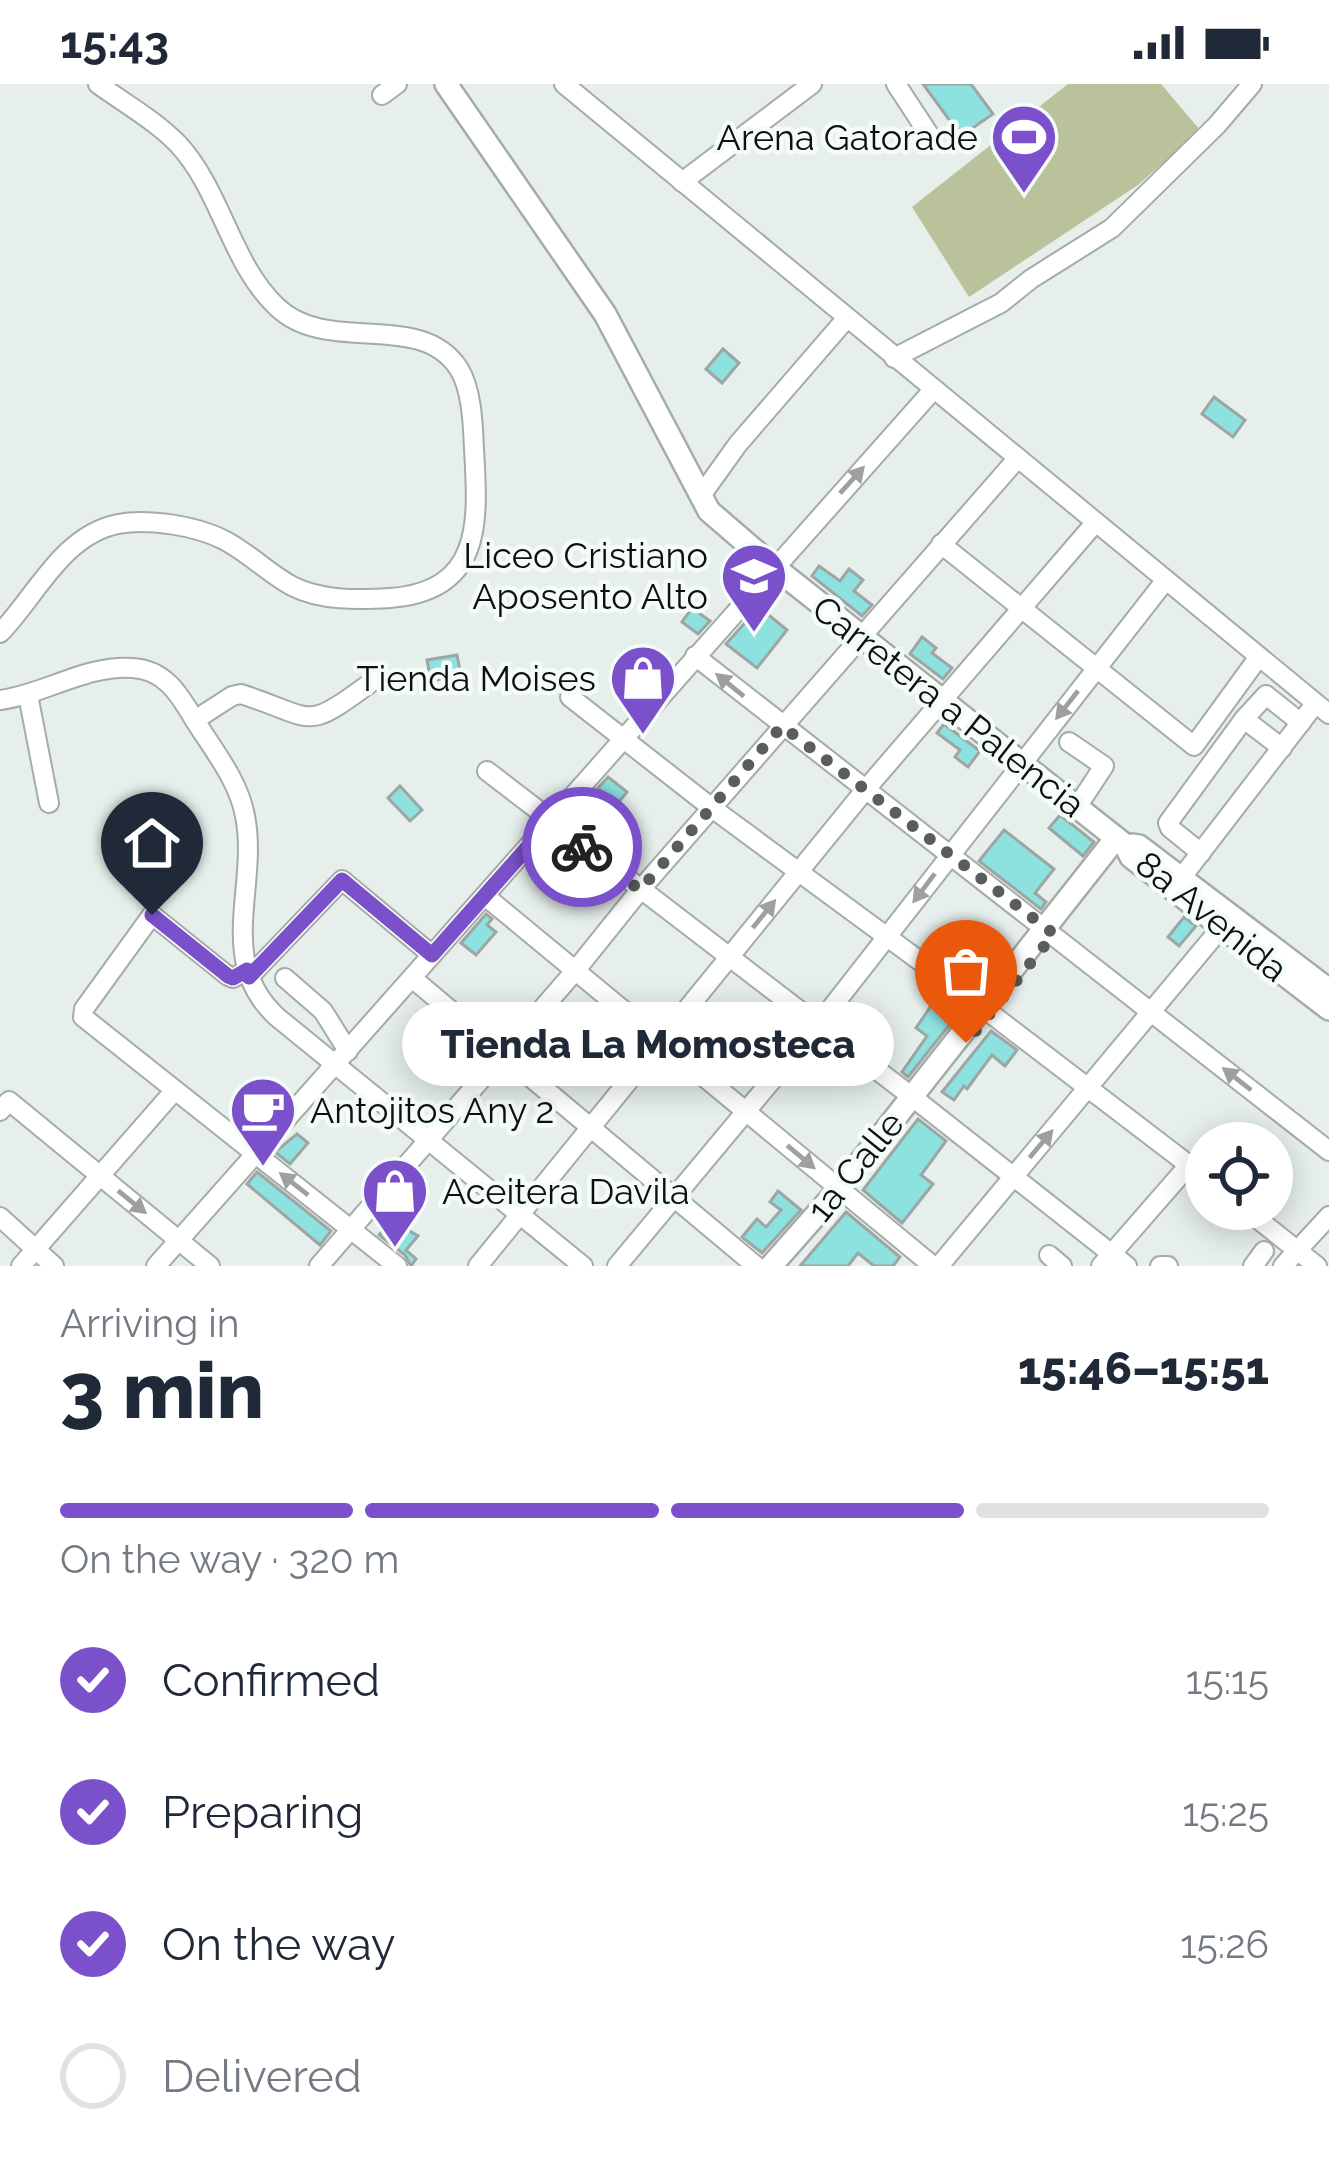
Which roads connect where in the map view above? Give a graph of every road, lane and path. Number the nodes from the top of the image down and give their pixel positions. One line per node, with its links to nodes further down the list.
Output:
1 (98, 84): 19 (street)
2 (564, 84): 8 (street)
3 (812, 84): 8 (street)
4 (896, 84): 7 (street)
5 (1252, 84): 10 (street)
6 (456, 89): 13 (main road, Carretera a Palencia)
7 (932, 139)
8 (682, 182): 9 (street)
9 (846, 319): 10 (street); 13 (street)
10 (894, 358): 11 (street)
11 (933, 390): 12 (street); 16 (street, one-way to 11)
12 (1017, 459): 14 (street); 15 (street)
13 (700, 496): 16 (main road, Carretera a Palencia)
14 (1095, 523): 17 (street); 18 (street)
15 (941, 544): 18 (street); 20 (street)
16 (774, 567): 20 (main road, Carretera a Palencia); 21 (street)
17 (1165, 581): 22 (street); 23 (street)
18 (1022, 609): 23 (street); 28 (street)
19 (0, 634)
20 (860, 635): 28 (main road, Carretera a Palencia); 33 (street)
21 (695, 656): 33 (street, one-way to 21); 34 (street)
22 (1258, 658): 23 (street); 29 (street)
23 (1097, 668): 37 (street, one-way to 37)
24 (373, 681): 31 (street)
25 (28, 695): 27 (street); 31 (street); 40 (street)
26 (571, 698): 34 (street)
27 (0, 700)
28 (944, 702): 37 (main road, Carretera a Palencia); 39 (street)
29 (1322, 709): 32 (street)
30 (1244, 719): 32 (street); 36 (street); 45 (street)
31 (195, 720): 57 (street)
32 (1300, 723): 36 (street)
33 (782, 726): 39 (street); 42 (street)
34 (622, 739): 42 (street); 43 (street)
35 (1069, 742): 41 (street)
36 (1282, 748): 45 (street)
37 (1022, 763): 41 (main road, Carretera a Palencia); 46 (street)
38 (487, 771): 43 (street)
39 (866, 789): 46 (street); 47 (street)
40 (49, 803)
41 (1077, 807): 44 (main road, Carretera a Palencia)
42 (712, 808): 47 (street); 49 (street)
43 (550, 822): 49 (street); 50 (street)
44 (1121, 841): 48 (main road, 8a Avenida); 51 (main road, 8a Avenida); 52 (main road, 1a Calle)
45 (1201, 853): 48 (street)
46 (950, 854): 52 (street); 53 (street, one-way to 53)
47 (798, 872): 53 (street); 55 (street, one-way to 47)
48 (1182, 877): 60 (main road, 8a Avenida)
49 (640, 890): 55 (street); 56 (street)
50 (484, 896): 54 (street); 56 (street)
51 (1220, 929): 61 (main road, 8a Avenida); 63 (street)
52 (1049, 931): 62 (main road, 1a Calle); 63 (street)
53 (887, 937): 62 (street); 64 (street)
54 (432, 955): 57 (street); 58 (street)
55 (728, 957): 64 (street); 65 (street)
56 (575, 970): 65 (street); 66 (street)
57 (248, 974): 67 (street); 69 (street)
58 (412, 978): 66 (street); 67 (street)
59 (285, 979): 67 (street)
60 (1329, 990)
61 (1329, 1009)
62 (985, 1010): 68 (street); 70 (main road, 1a Calle)
63 (1152, 1012): 68 (street); 75 (street, one-way to 63)
64 (818, 1025): 70 (street); 72 (street)
65 (662, 1042): 72 (street); 73 (street)
66 (503, 1054): 73 (street); 74 (street)
67 (342, 1058): 74 (street); 76 (street)
68 (1090, 1086): 77 (street); 80 (street, one-way to 68)
69 (175, 1090): 76 (street); 79 (street)
70 (915, 1100): 80 (street); 81 (main road, 1a Calle)
71 (5, 1106): 79 (street)
72 (747, 1113): 81 (street, one-way to 81); 82 (street)
73 (592, 1128): 82 (street); 83 (street)
74 (429, 1139): 83 (street); 86 (street)
75 (1329, 1151)
76 (257, 1154): 86 (street, one-way to 76); 88 (street)
77 (1185, 1162)
78 (1185, 1170): 91 (street)
79 (101, 1176): 88 (street, one-way to 88); 89 (street)
80 (1014, 1177): 91 (street); 104 (street)
81 (842, 1191): 102 (main road, 1a Calle); 103 (main road, 1a Calle); 104 (street)
82 (673, 1196): 100 (street); 101 (street)
83 (522, 1215): 98 (street); 99 (street)
84 (1329, 1216): 90 (street)
85 (0, 1217): 89 (street)
86 (353, 1230): 96 (street); 97 (street)
87 (1271, 1230): 90 (street)
88 (179, 1240): 94 (street); 95 (street)
89 (36, 1249): 92 (street); 93 (street)
90 (1297, 1251): 106 (street); 107 (street)
91 (1106, 1260): 105 (street)
92 (22, 1266)
93 (55, 1266)
94 (156, 1266)
95 (210, 1266)
96 (319, 1266)
97 (397, 1266)
98 (478, 1266)
99 (584, 1266)
100 (616, 1266)
101 (756, 1266)
102 (771, 1266)
103 (782, 1266)
104 (936, 1266)
105 (1127, 1266)
106 (1283, 1266)
107 (1317, 1266)

